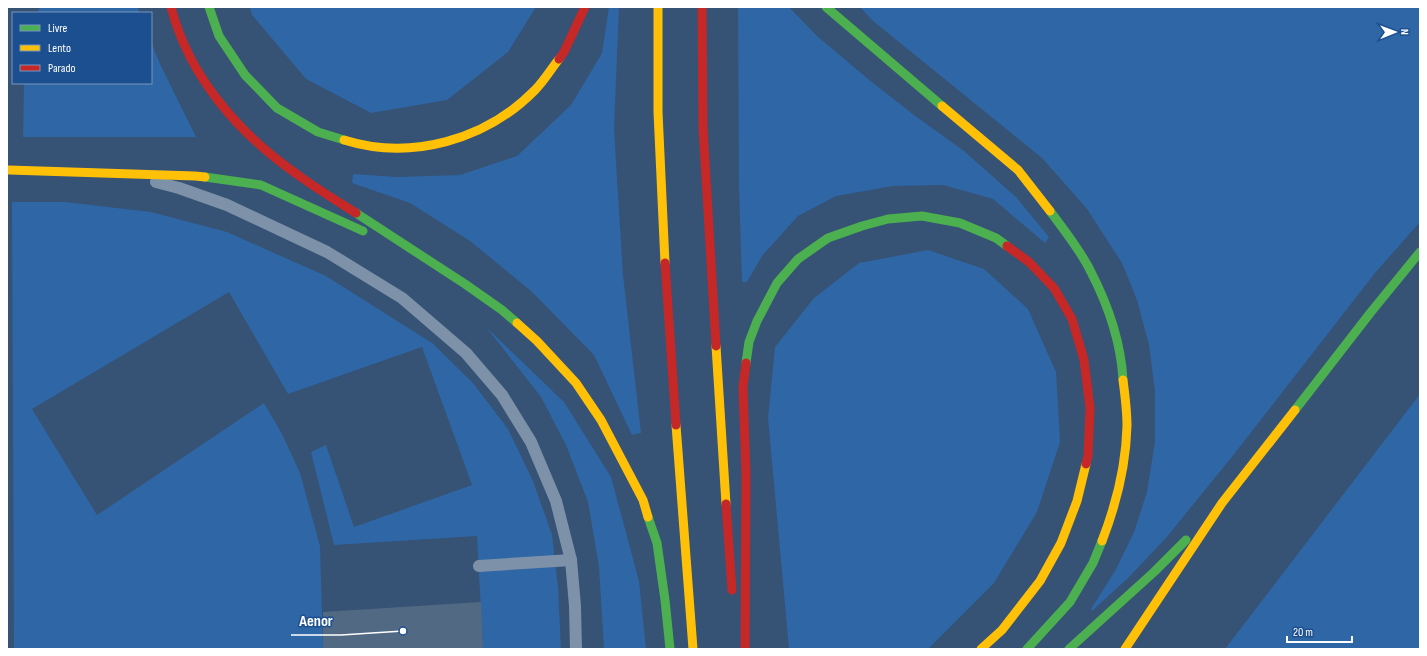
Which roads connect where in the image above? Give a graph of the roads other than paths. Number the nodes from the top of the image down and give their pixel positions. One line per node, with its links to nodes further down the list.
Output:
1 (171, 7): 10 (highway)
2 (209, 7): 3 (highway)
3 (585, 7)
4 (658, 7): 17 (highway)
5 (702, 7): 14 (highway)
6 (826, 7): 20 (highway)
7 (9, 170): 8 (highway)
8 (126, 174): 10 (highway); 12 (lane)
9 (1420, 252): 11 (highway)
10 (427, 259): 16 (highway)
11 (1222, 504): 21 (highway); 22 (highway)
12 (571, 560): 13 (lane); 15 (lane)
13 (479, 566)
14 (733, 602)
15 (576, 649)
16 (670, 649)
17 (693, 649)
18 (745, 649): 19 (highway)
19 (981, 649)
20 (1027, 649)
21 (1069, 649)
22 (1125, 649)

